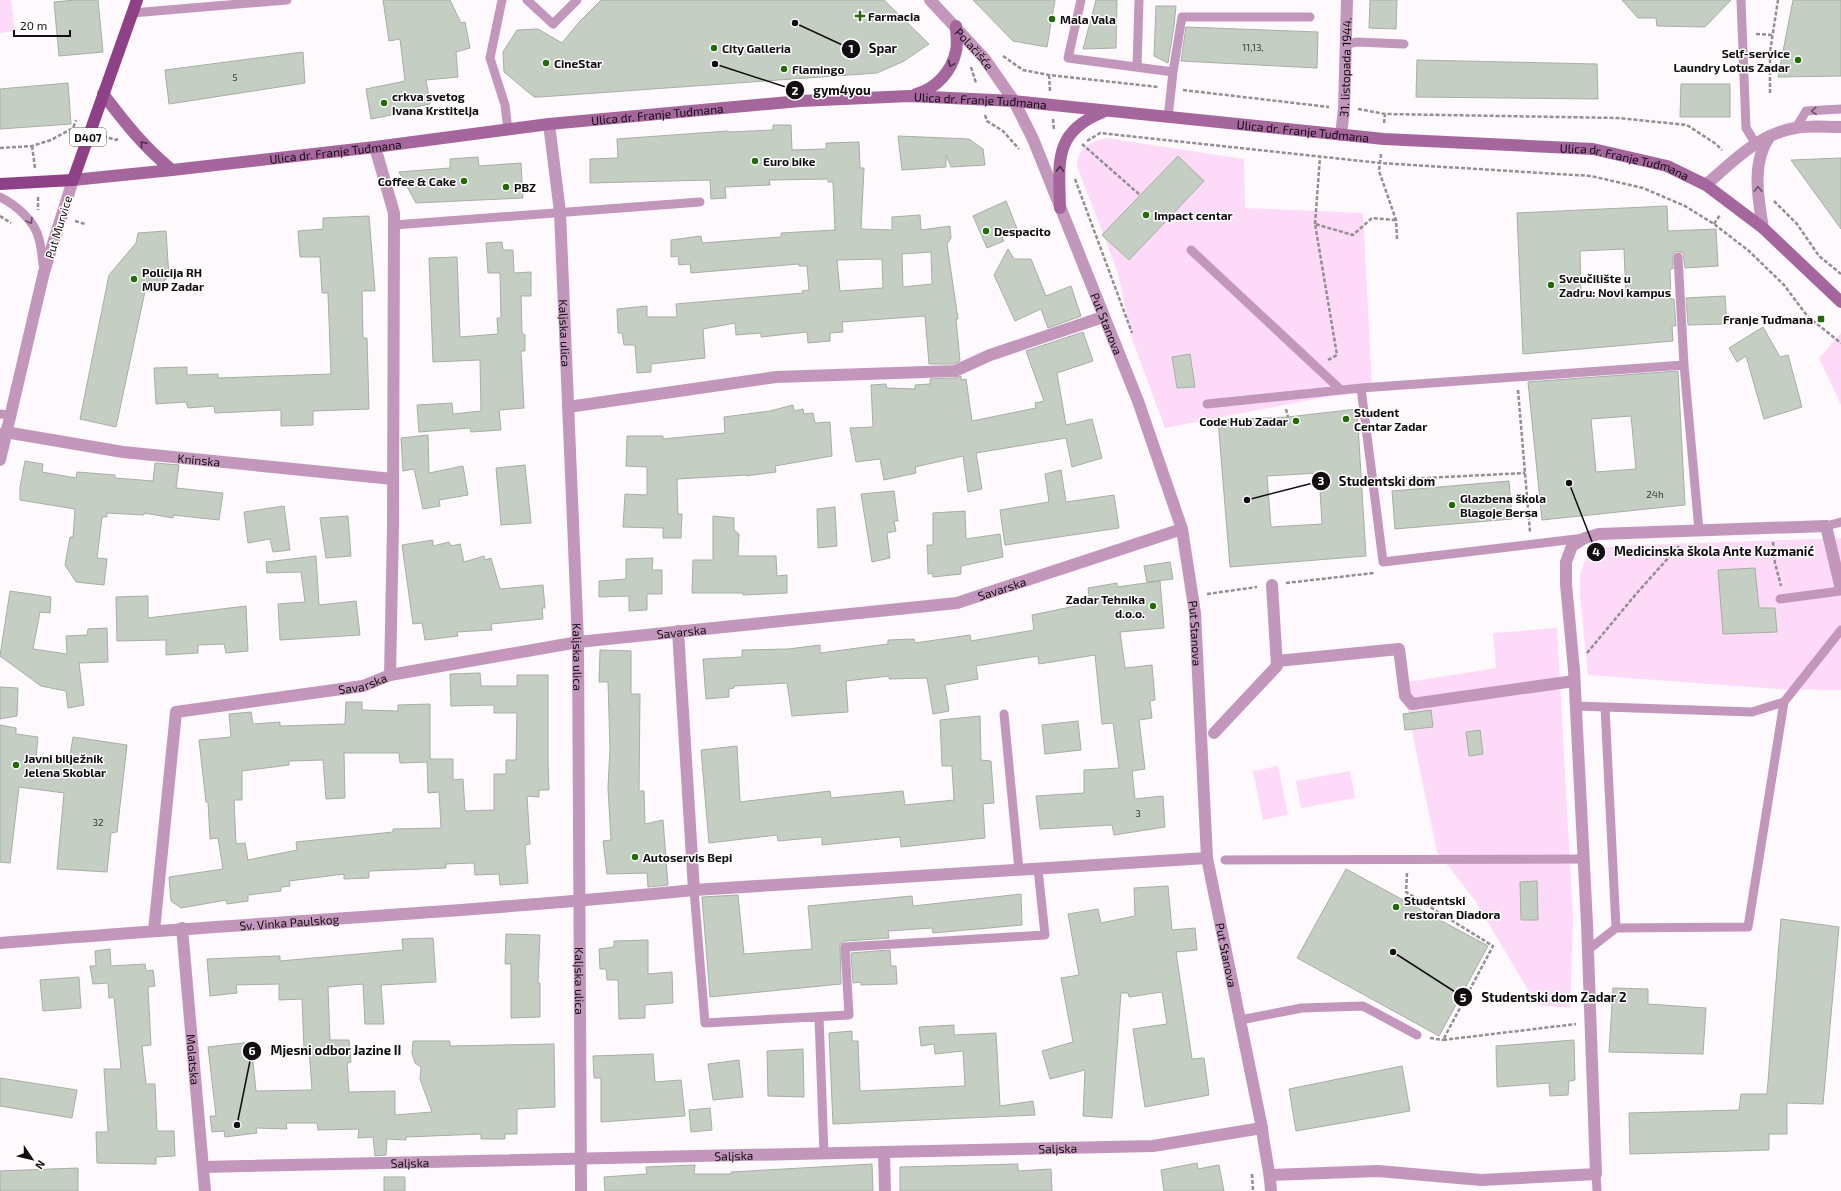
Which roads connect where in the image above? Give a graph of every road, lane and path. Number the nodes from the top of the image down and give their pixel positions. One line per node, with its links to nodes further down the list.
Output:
1 (137, 0): 12 (main road, Put Murvice / D407)
2 (287, 0): 12 (lane)
3 (502, 0): 36 (lane)
4 (527, 0): 5 (lane)
5 (577, 0)
6 (930, 0): 14 (street, Polačišće)
7 (1081, 0): 18 (lane)
8 (1139, 0): 18 (lane)
9 (1347, 0): 16 (street, 31. listopada 1944.)
10 (1741, 0): 41 (lane)
11 (1778, 0): 22 (path)
12 (132, 13): 23 (main road, Put Murvice / D407)
13 (1310, 17): 19 (lane)
14 (956, 26): 24 (main road, one-way to 24); 25 (street, Polačišće)
15 (1404, 44): 16 (lane)
16 (1346, 45): 37 (street, 31. listopada 1944.)
17 (999, 54): 20 (path)
18 (1137, 67): 19 (lane)
19 (1173, 72): 30 (lane)
20 (1158, 87)
21 (1183, 90): 26 (path)
22 (1770, 93)
23 (103, 94): 48 (main road, one-way to 23); 50 (main road, Put Murvice / D407)
24 (909, 96): 25 (main road, Ulica dr. Franje Tuđmana); 32 (main road, Ulica dr. Franje Tuđmana)
25 (1014, 101): 29 (main road, Ulica dr. Franje Tuđmana); 57 (street, Put Stanova)
26 (1322, 106)
27 (1364, 109): 40 (path)
28 (1841, 109): 35 (lane, one-way to 35)
29 (1104, 111): 30 (main road, Ulica dr. Franje Tuđmana); 57 (main road, one-way to 29)
30 (1168, 118): 37 (main road, Ulica dr. Franje Tuđmana)
31 (987, 121): 45 (path)
32 (549, 124): 36 (main road, Ulica dr. Franje Tuđmana); 58 (street, Kaljska ulica)
33 (1841, 127): 35 (street)
34 (73, 128): 43 (path)
35 (1796, 128): 38 (street)
36 (508, 130): 42 (main road, Ulica dr. Franje Tuđmana)
37 (1341, 135): 52 (main road, Ulica dr. Franje Tuđmana)
38 (1771, 135): 41 (street); 62 (street, one-way to 38)
39 (1082, 144): 44 (path); 46 (path); 53 (path)
40 (1716, 144)
41 (1756, 144): 52 (street)
42 (375, 147): 48 (main road, Ulica dr. Franje Tuđmana); 61 (street)
43 (0, 148)
44 (1077, 149)
45 (1021, 155)
46 (1320, 157): 47 (path); 60 (path)
47 (1380, 163): 59 (path); 71 (path)
48 (172, 170): 50 (main road, Ulica dr. Franje Tuđmana)
49 (1073, 175): 70 (path)
50 (73, 180): 51 (main road); 66 (street, Put Murvice)
51 (0, 184)
52 (1706, 185): 62 (main road, Ulica dr. Franje Tuđmana)
53 (1140, 196)
54 (0, 197): 66 (lane, one-way to 66)
55 (1772, 199): 67 (path)
56 (700, 202): 58 (lane)
57 (1060, 208): 69 (street, Put Stanova)
58 (560, 212): 61 (lane); 78 (street, Kaljska ulica)
59 (1396, 220): 60 (path); 63 (path)
60 (1315, 224): 73 (path)
61 (394, 225): 83 (street)
62 (1763, 228): 68 (main road, Ulica dr. Franje Tuđmana)
63 (1397, 239)
64 (1191, 250): 73 (lane)
65 (1678, 258): 72 (lane)
66 (44, 272): 79 (street, Put Murvice)
67 (1841, 274)
68 (1841, 302)
69 (1104, 316): 78 (street); 88 (street, Put Stanova)
70 (1132, 333)
71 (1841, 343)
72 (1684, 365): 74 (lane); 89 (lane)
73 (1315, 366): 76 (lane)
74 (1517, 377): 75 (lane); 82 (path)
75 (1361, 388): 76 (lane); 84 (lane)
76 (1341, 390): 77 (lane)
77 (1207, 404)
78 (568, 407): 98 (street, Kaljska ulica)
79 (5, 415): 80 (street, Put Murvice)
80 (5, 432): 81 (street, Put Murvice); 83 (street, Kninska)
81 (0, 460)
82 (1525, 473): 84 (path); 91 (path)
83 (393, 479): 100 (street)
84 (1373, 481): 91 (lane)
85 (1841, 522): 86 (lane)
86 (1826, 526): 87 (street); 94 (street)
87 (1772, 528): 89 (street); 93 (path)
88 (1182, 529): 97 (street, Savarska); 107 (street, Put Stanova)
89 (1694, 530): 90 (street); 101 (path)
90 (1585, 538): 91 (lane); 101 (street)
91 (1531, 544)
92 (1272, 585): 99 (street)
93 (1781, 586)
94 (1841, 590): 95 (lane)
95 (1780, 599)
96 (1841, 630): 102 (lane)
97 (678, 631): 98 (street, Savarska); 113 (street)
98 (578, 642): 100 (street, Savarska); 114 (street, Kaljska ulica)
99 (1276, 661): 101 (street); 106 (street)
100 (390, 675): 117 (street, Savarska)
101 (1574, 675): 103 (street)
102 (1784, 702): 104 (lane); 116 (lane)
103 (1576, 706): 104 (lane); 108 (street)
104 (1605, 707): 116 (lane)
105 (1004, 714): 112 (lane)
106 (1214, 733)
107 (1207, 858): 111 (street, Sv. Vinka Paulskog); 121 (street, Put Stanova)
108 (1584, 859): 110 (lane); 119 (street)
109 (1225, 860): 110 (lane)
110 (1408, 860): 122 (path)
111 (1038, 869): 112 (street, Sv. Vinka Paulskog); 120 (lane)
112 (1019, 870): 113 (street, Sv. Vinka Paulskog)
113 (694, 890): 114 (street, Sv. Vinka Paulskog); 120 (lane)
114 (578, 902): 115 (street, Sv. Vinka Paulskog); 127 (street, Kaljska ulica)
115 (182, 928): 117 (street, Sv. Vinka Paulskog); 128 (street, Molatska)
116 (1616, 928): 119 (lane)
117 (154, 931): 118 (street, Sv. Vinka Paulskog)
118 (0, 943)
119 (1588, 950): 122 (street)
120 (819, 1017): 126 (lane)
121 (1240, 1020): 123 (lane); 124 (street, Put Stanova)
122 (1591, 1023): 129 (street)
123 (1417, 1035)
124 (1262, 1128): 125 (street, Saljska); 130 (street, Put Stanova)
125 (884, 1153): 126 (street, Saljska); 133 (street)
126 (824, 1154): 127 (street, Saljska)
127 (580, 1159): 128 (street, Saljska); 132 (street, Kaljska ulica)
128 (203, 1167): 131 (street, Molatska)
129 (1596, 1174): 130 (street); 135 (lane)
130 (1270, 1175): 134 (street, Put Stanova)
131 (205, 1191)
132 (581, 1191)
133 (885, 1191)
134 (1271, 1191)
135 (1597, 1191)

